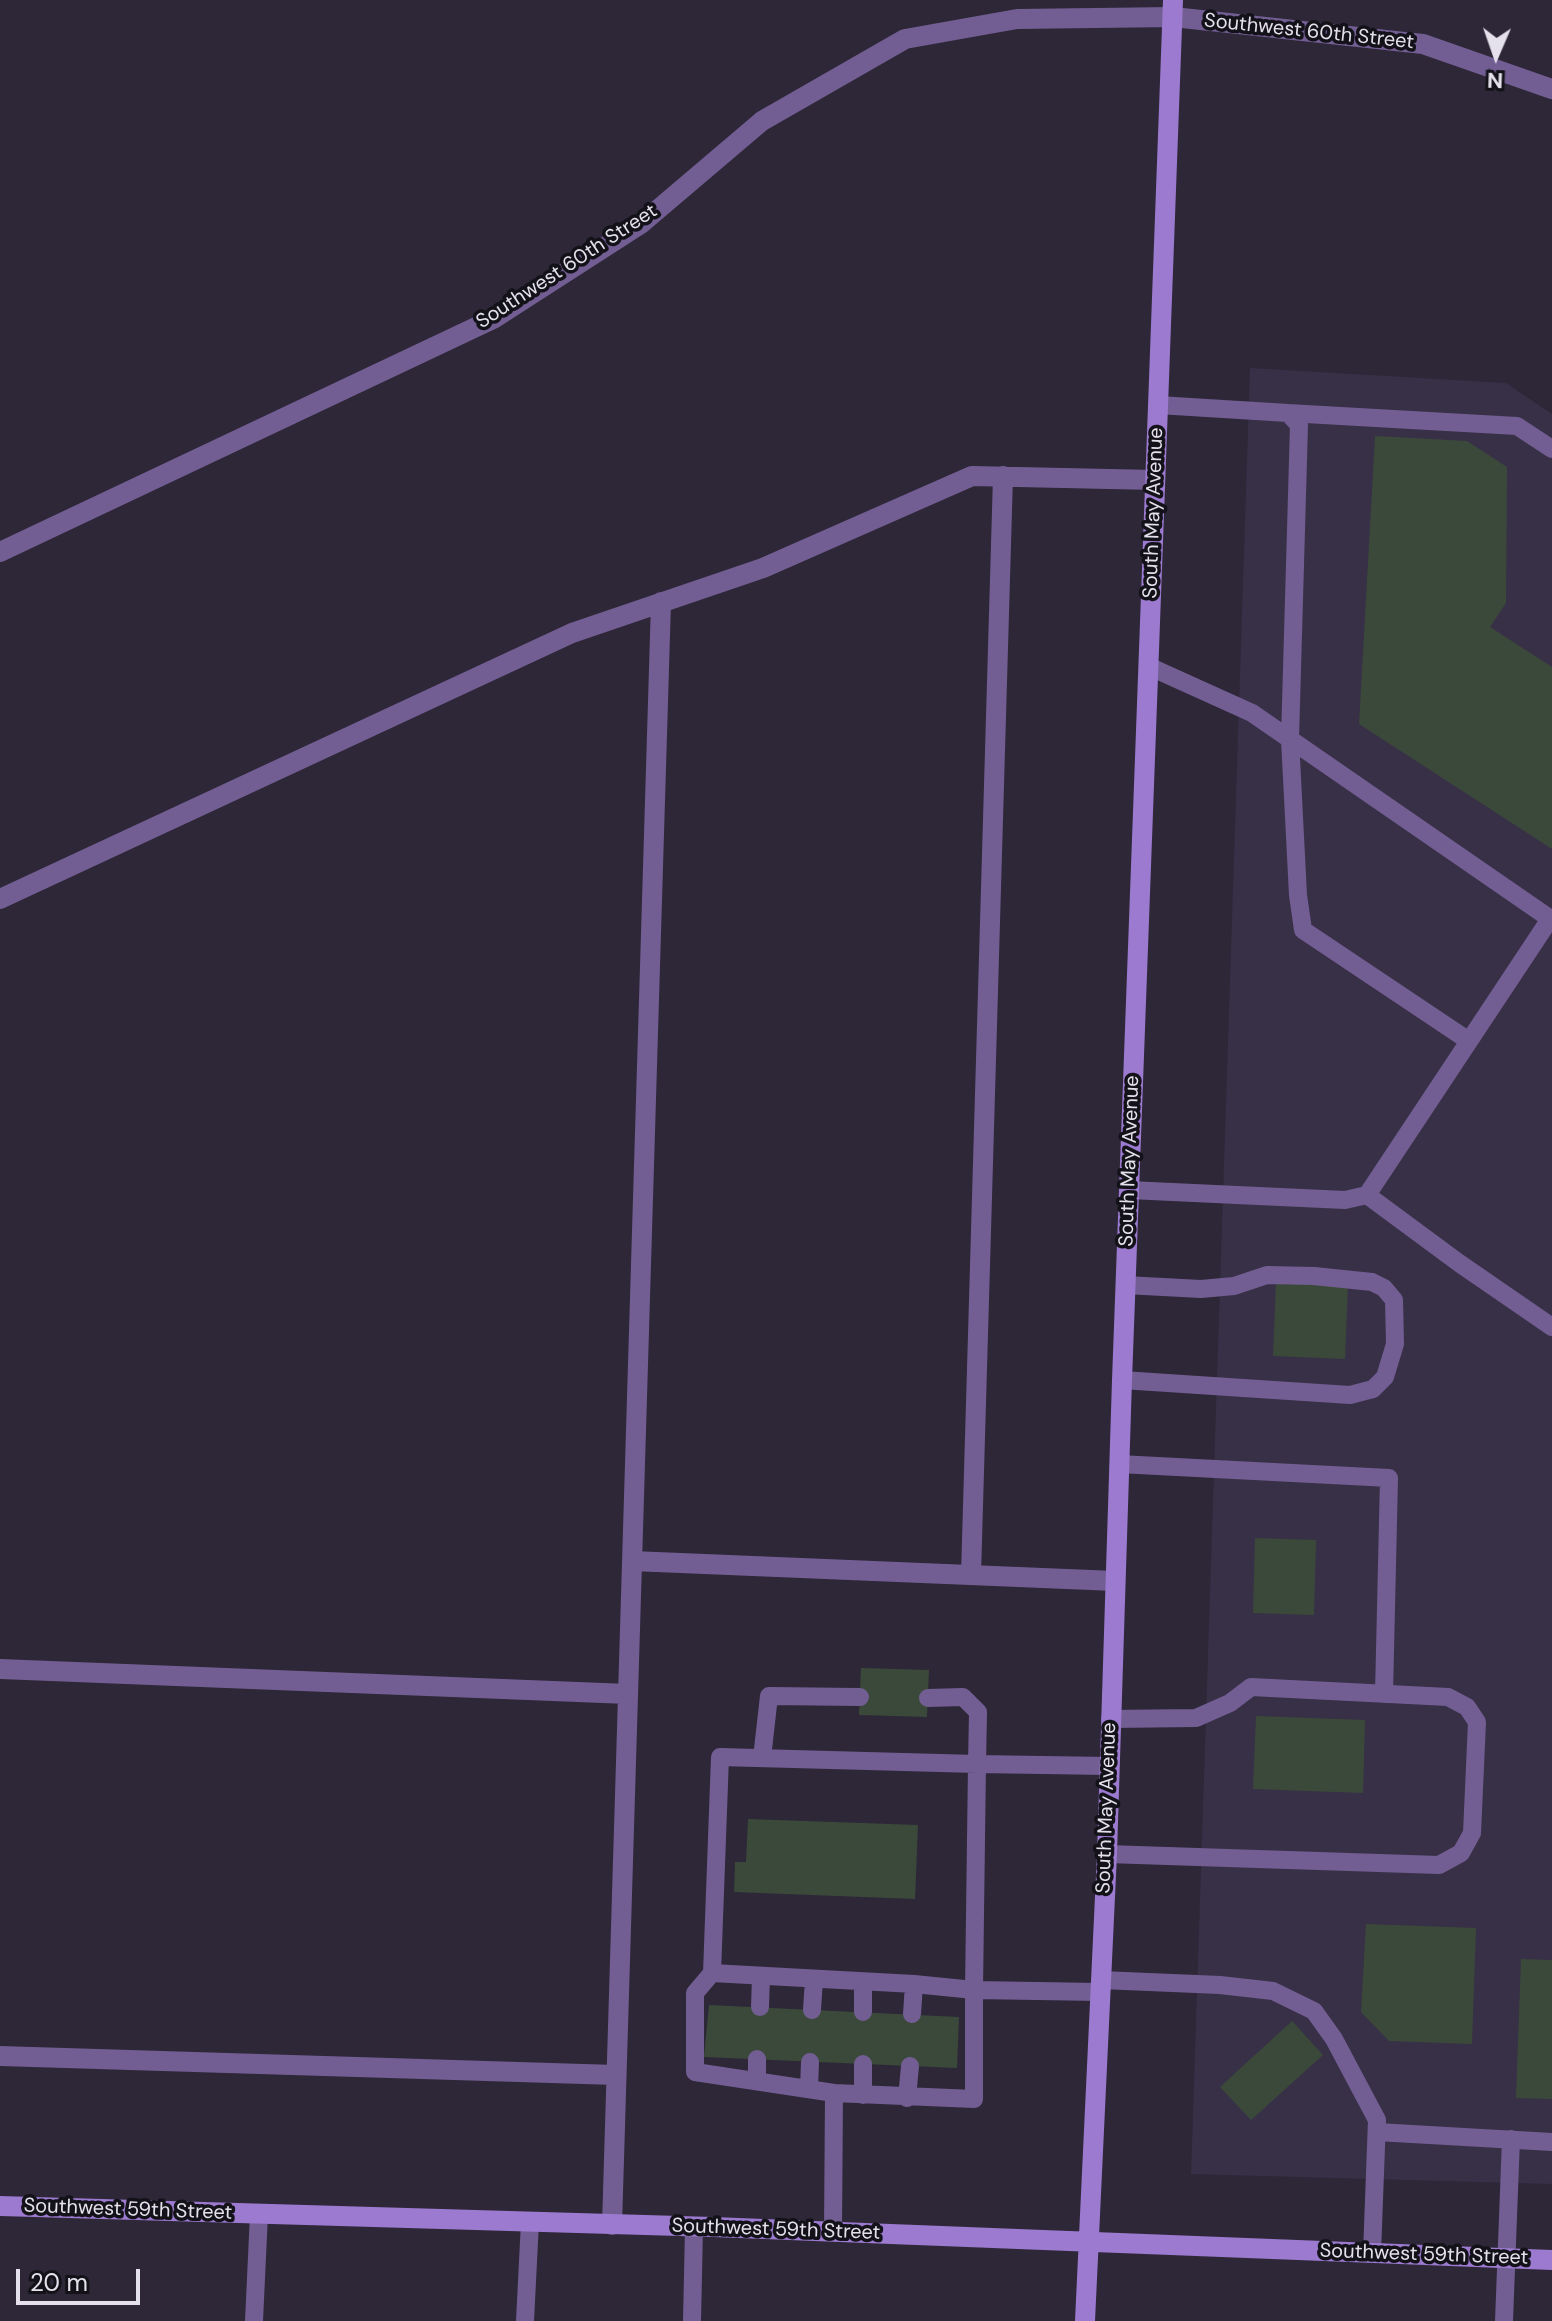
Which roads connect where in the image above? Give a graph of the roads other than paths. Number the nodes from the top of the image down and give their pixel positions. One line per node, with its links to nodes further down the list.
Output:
1 (1173, 8): 2 (street, Southwest 60th Street); 3 (main road, South May Avenue); 8 (street, Southwest 60th Street)
2 (1552, 89)
3 (1158, 405): 4 (lane); 7 (main road, South May Avenue)
4 (1288, 413): 5 (lane); 11 (lane)
5 (1552, 449)
6 (1003, 476): 7 (street); 9 (street); 22 (street)
7 (1155, 480): 10 (main road, South May Avenue)
8 (0, 552)
9 (661, 602): 12 (street); 21 (street)
10 (1148, 666): 11 (lane); 15 (main road, South May Avenue)
11 (1290, 739): 13 (lane); 14 (lane)
12 (0, 899)
13 (1551, 920): 14 (lane)
14 (1469, 1041): 16 (lane)
15 (1129, 1190): 16 (lane); 17 (main road, South May Avenue)
16 (1367, 1195): 18 (lane)
17 (1125, 1285): 19 (main road, South May Avenue); 19 (lane)
18 (1552, 1327)
19 (1122, 1380): 20 (main road, South May Avenue)
20 (1119, 1464): 23 (main road, South May Avenue); 26 (lane)
21 (632, 1561): 22 (street); 25 (street)
22 (971, 1574): 23 (street)
23 (1115, 1581): 29 (main road, South May Avenue)
24 (0, 1669): 25 (street)
25 (628, 1694): 50 (street)
26 (1384, 1694): 29 (lane); 33 (lane)
27 (860, 1697): 30 (lane)
28 (928, 1698): 31 (lane)
29 (1110, 1719): 32 (main road, South May Avenue)
30 (762, 1758): 31 (lane); 34 (lane)
31 (977, 1764): 32 (lane); 40 (lane)
32 (1109, 1766): 33 (main road, South May Avenue)
33 (1107, 1854): 39 (main road, South May Avenue)
34 (712, 1973): 35 (lane); 51 (lane)
35 (761, 1976): 36 (lane); 41 (lane)
36 (814, 1979): 37 (lane); 42 (lane)
37 (863, 1982): 38 (lane); 43 (lane)
38 (914, 1984): 40 (lane); 44 (lane)
39 (1101, 1986): 40 (lane); 56 (lane); 65 (main road, South May Avenue)
40 (974, 1990): 55 (lane)
41 (760, 2007)
42 (812, 2010)
43 (863, 2012)
44 (912, 2014)
45 (0, 2056): 50 (street)
46 (757, 2059): 51 (lane)
47 (810, 2062): 52 (lane)
48 (863, 2064): 54 (lane)
49 (910, 2066): 55 (lane)
50 (616, 2075): 62 (street)
51 (757, 2081): 52 (lane)
52 (809, 2089): 53 (lane)
53 (834, 2093): 54 (lane); 64 (lane)
54 (863, 2095): 55 (lane)
55 (907, 2098)
56 (1377, 2132): 57 (lane); 66 (lane)
57 (1511, 2139): 58 (lane); 67 (lane)
58 (1552, 2142)
59 (0, 2206): 60 (main road, Southwest 59th Street)
60 (259, 2214): 61 (main road, Southwest 59th Street); 69 (lane)
61 (530, 2222): 62 (main road, Southwest 59th Street); 70 (lane)
62 (612, 2225): 63 (main road, Southwest 59th Street)
63 (694, 2228): 64 (main road, Southwest 59th Street); 71 (lane)
64 (833, 2232): 65 (main road, Southwest 59th Street)
65 (1088, 2241): 66 (main road, Southwest 59th Street); 72 (main road, South May Avenue)
66 (1372, 2253): 67 (main road, Southwest 59th Street)
67 (1505, 2258): 68 (main road, Southwest 59th Street); 73 (lane)
68 (1552, 2260)
69 (254, 2321)
70 (525, 2321)
71 (692, 2321)
72 (1085, 2321)
73 (1504, 2321)

